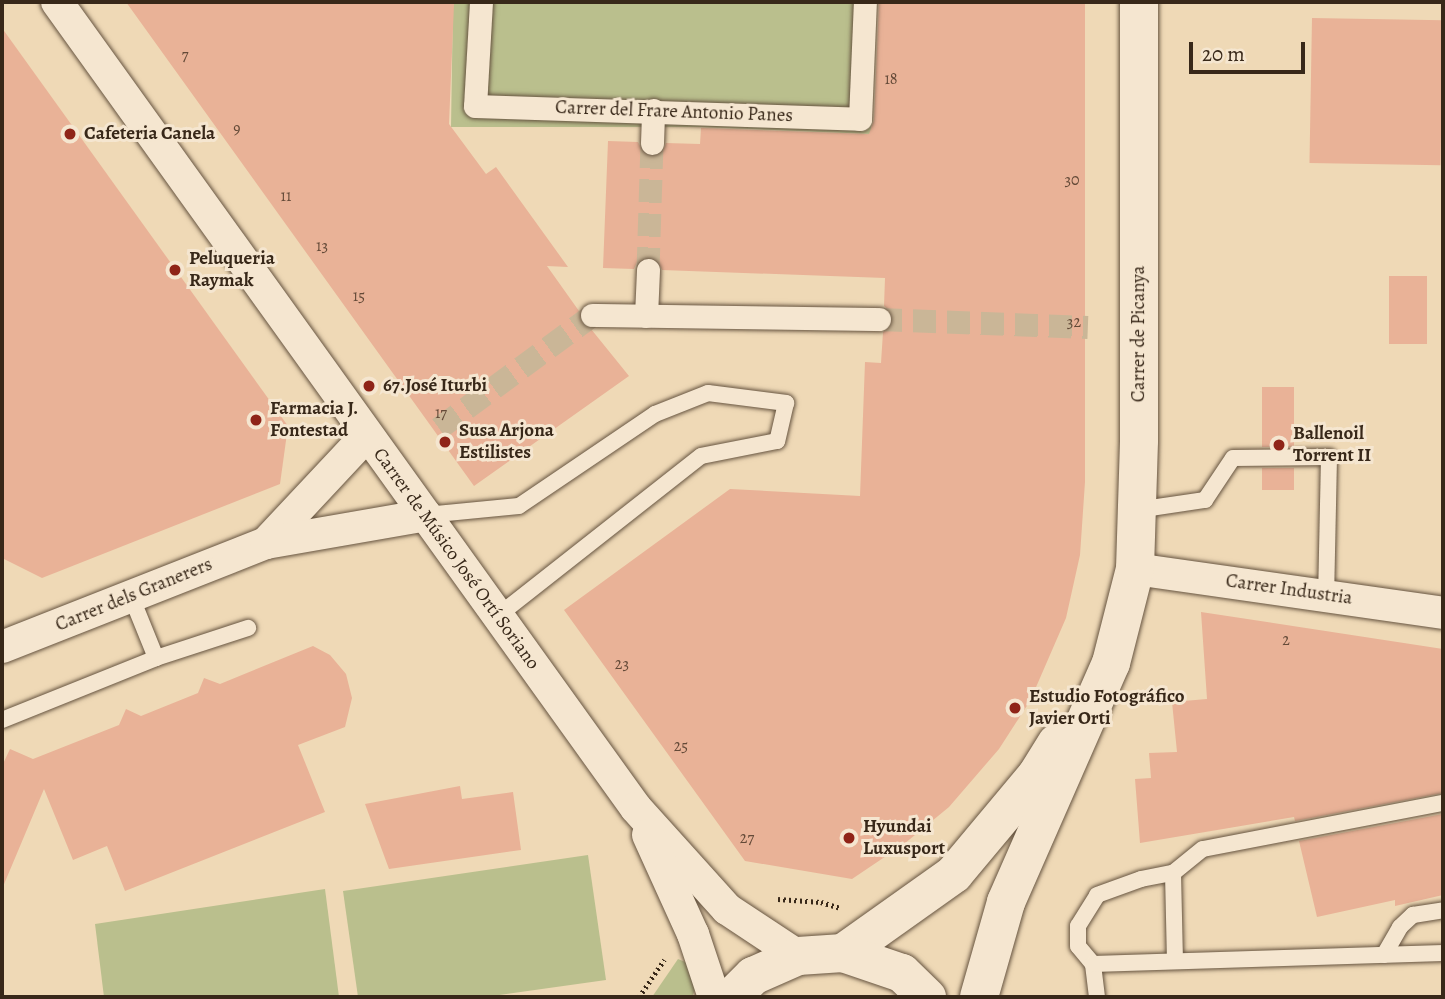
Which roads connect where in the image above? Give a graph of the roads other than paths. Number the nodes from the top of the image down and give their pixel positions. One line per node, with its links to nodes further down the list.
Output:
1 (57, 2): 11 (street, Carrer de Músico José Ortí Soriano)
2 (481, 2): 5 (street, Carrer del Frare Antonio Panes)
3 (865, 2): 5 (street, Carrer del Frare Antonio Panes)
4 (1139, 2): 12 (street, Carrer de Picanya)
5 (653, 110): 6 (street)
6 (652, 143)
7 (648, 270): 9 (street)
8 (592, 315): 9 (street)
9 (646, 316): 10 (street)
10 (879, 319)
11 (366, 436): 13 (street, Carrer de Músico José Ortí Soriano); 14 (street, Carrer dels Granerers)
12 (1137, 510): 15 (street, Carrer de Picanya); 17 (lane)
13 (426, 515): 14 (street, Carrer dels Granerers); 19 (street, Carrer de Músico José Ortí Soriano); 19 (lane)
14 (266, 543): 16 (street, Carrer dels Granerers)
15 (1135, 569): 17 (street, Carrer Industria); 23 (street, Carrer de Picanya)
16 (131, 596): 21 (street, Carrer dels Granerers); 22 (lane)
17 (1326, 596): 18 (street, Carrer Industria)
18 (1443, 613)
19 (498, 615): 26 (street, Carrer de Músico José Ortí Soriano)
20 (248, 628): 22 (lane)
21 (4, 643)
22 (156, 658): 24 (lane)
23 (1111, 663): 29 (street, Carrer de Picanya); 38 (street, Carrer de Picanya)
24 (2, 720)
25 (1443, 803): 27 (lane)
26 (636, 808): 32 (street, Carrer de Músico José Ortí Soriano); 35 (street, Carrer de Músico José Ortí Soriano)
27 (1172, 873): 33 (lane); 34 (lane)
28 (1443, 910): 31 (lane)
29 (843, 953): 32 (street); 37 (street)
30 (1443, 953): 31 (lane)
31 (1384, 955): 33 (lane)
32 (798, 956): 36 (street)
33 (1175, 961): 34 (lane)
34 (1093, 964): 39 (lane)
35 (714, 997)
36 (732, 997)
37 (927, 997)
38 (979, 997)
39 (1097, 997)

